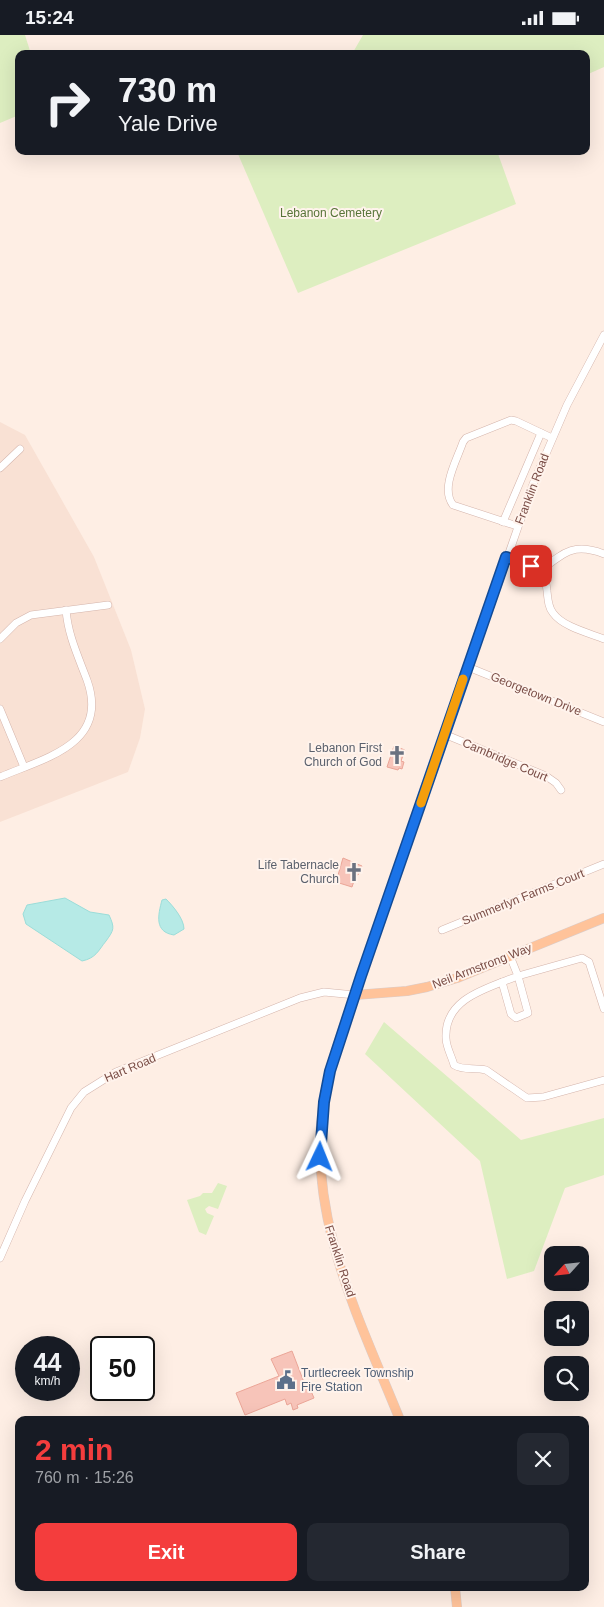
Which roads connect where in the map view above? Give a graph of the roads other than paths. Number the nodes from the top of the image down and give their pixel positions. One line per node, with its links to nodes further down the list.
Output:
1 (604, 335): 3 (street, Franklin Road)
2 (541, 433): 3 (street); 6 (street); 6 (street)
3 (552, 438): 7 (street, Franklin Road)
4 (20, 449): 5 (street)
5 (0, 468)
6 (503, 521): 7 (street)
7 (517, 526): 9 (street, Franklin Road)
8 (604, 554): 10 (street)
9 (506, 557): 10 (street); 15 (street, Franklin Road)
10 (539, 572): 14 (street)
11 (108, 605): 12 (street)
12 (66, 610): 13 (street); 19 (street)
13 (0, 639)
14 (604, 639)
15 (468, 667): 17 (street, Georgetown Drive); 18 (street, Franklin Road)
16 (0, 709): 19 (street)
17 (604, 722)
18 (444, 735): 21 (street, Cambridge Court); 28 (street, Franklin Road)
19 (24, 767): 20 (street)
20 (0, 777)
21 (561, 790)
22 (604, 864): 24 (street, Summerlyn Farms Court)
23 (604, 918): 25 (main road, Neil Armstrong Way)
24 (442, 930)
25 (510, 956): 26 (street); 28 (main road, Neil Armstrong Way)
26 (518, 976): 27 (street); 27 (street); 29 (street)
27 (502, 982): 30 (street)
28 (355, 995): 31 (street, Hart Road); 32 (main road, Franklin Road)
29 (604, 1009)
30 (604, 1080)
31 (0, 1258)
32 (398, 1416)
33 (455, 1591): 34 (main road)
34 (457, 1606)

